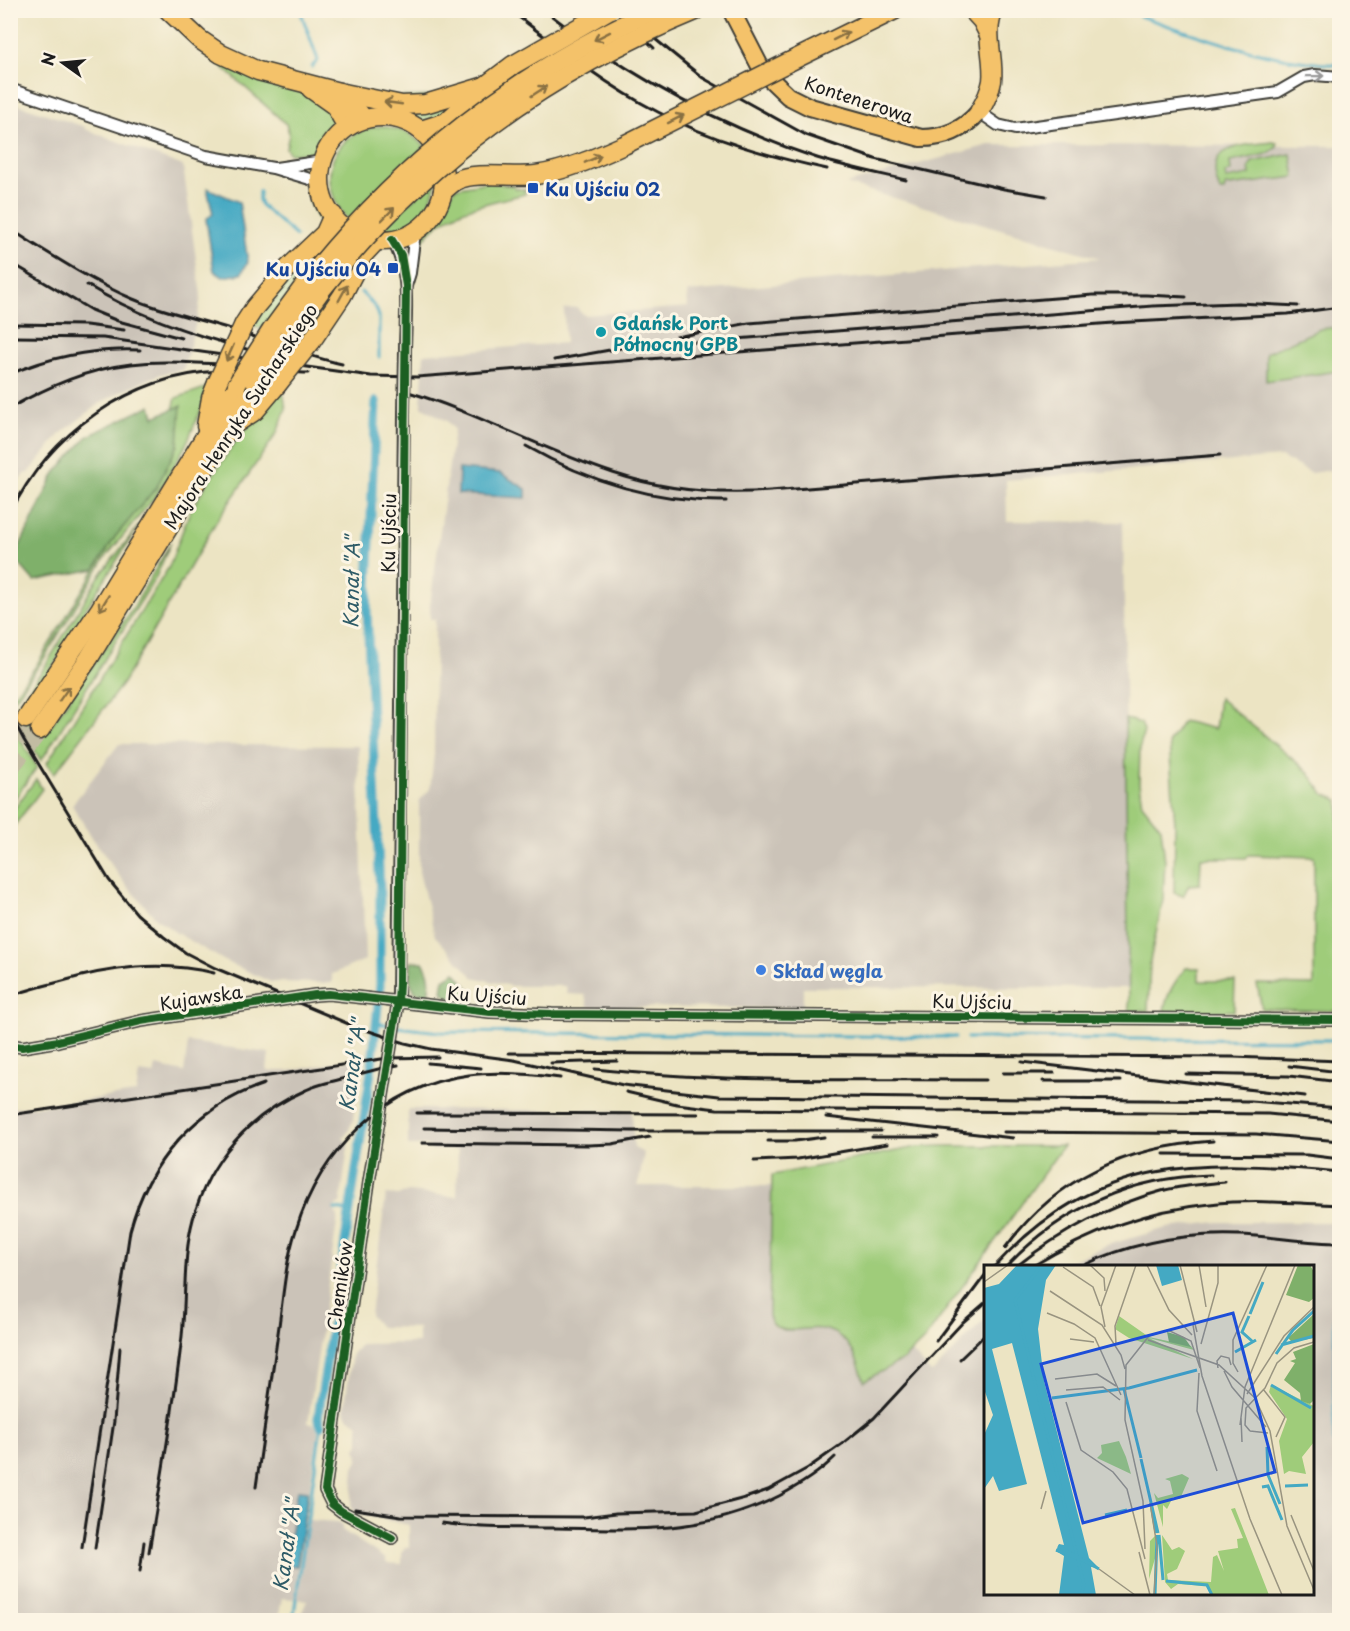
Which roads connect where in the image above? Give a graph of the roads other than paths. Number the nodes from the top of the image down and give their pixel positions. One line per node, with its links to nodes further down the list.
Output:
1 (168, 10): 11 (highway)
2 (609, 10): 12 (highway, bridge)
3 (655, 10): 26 (highway, Majora Henryka Sucharskiego, one-way to 26, bridge)
4 (698, 10): 26 (highway, Majora Henryka Sucharskiego, one-way to 4, bridge)
5 (731, 10): 15 (main road, Kontenerowa)
6 (895, 10): 22 (highway, one-way to 6, bridge)
7 (972, 10): 9 (highway)
8 (994, 10): 9 (highway)
9 (988, 33): 15 (highway)
10 (1340, 77): 15 (street, one-way to 10)
11 (301, 84): 14 (highway); 17 (highway)
12 (485, 86): 14 (highway, one-way to 14); 18 (highway)
13 (10, 88): 20 (street)
14 (339, 92): 16 (highway)
15 (979, 112)
16 (364, 119): 17 (highway); 18 (highway)
17 (347, 127): 19 (highway)
18 (421, 130): 22 (highway)
19 (323, 161): 20 (street); 21 (highway)
20 (273, 168): 21 (street)
21 (321, 182): 23 (highway)
22 (443, 191): 24 (highway)
23 (333, 215): 25 (highway); 30 (highway, one-way to 30, bridge)
24 (415, 232): 25 (highway); 27 (street, Ku Ujściu)
25 (384, 240): 27 (street, Ku Ujściu); 29 (highway, one-way to 25, bridge)
26 (315, 284): 28 (highway, Majora Henryka Sucharskiego)
27 (406, 286): 31 (street, Ku Ujściu, bridge)
28 (280, 334): 29 (highway, Majora Henryka Sucharskiego, bridge); 30 (highway, Majora Henryka Sucharskiego, bridge)
29 (228, 429): 30 (highway, Majora Henryka Sucharskiego, one-way to 29)
30 (203, 439)
31 (398, 1002): 32 (street, Ku Ujściu); 33 (street, Kujawska); 34 (street, Chemików)
32 (1340, 1020)
33 (10, 1045)
34 (392, 1539)

